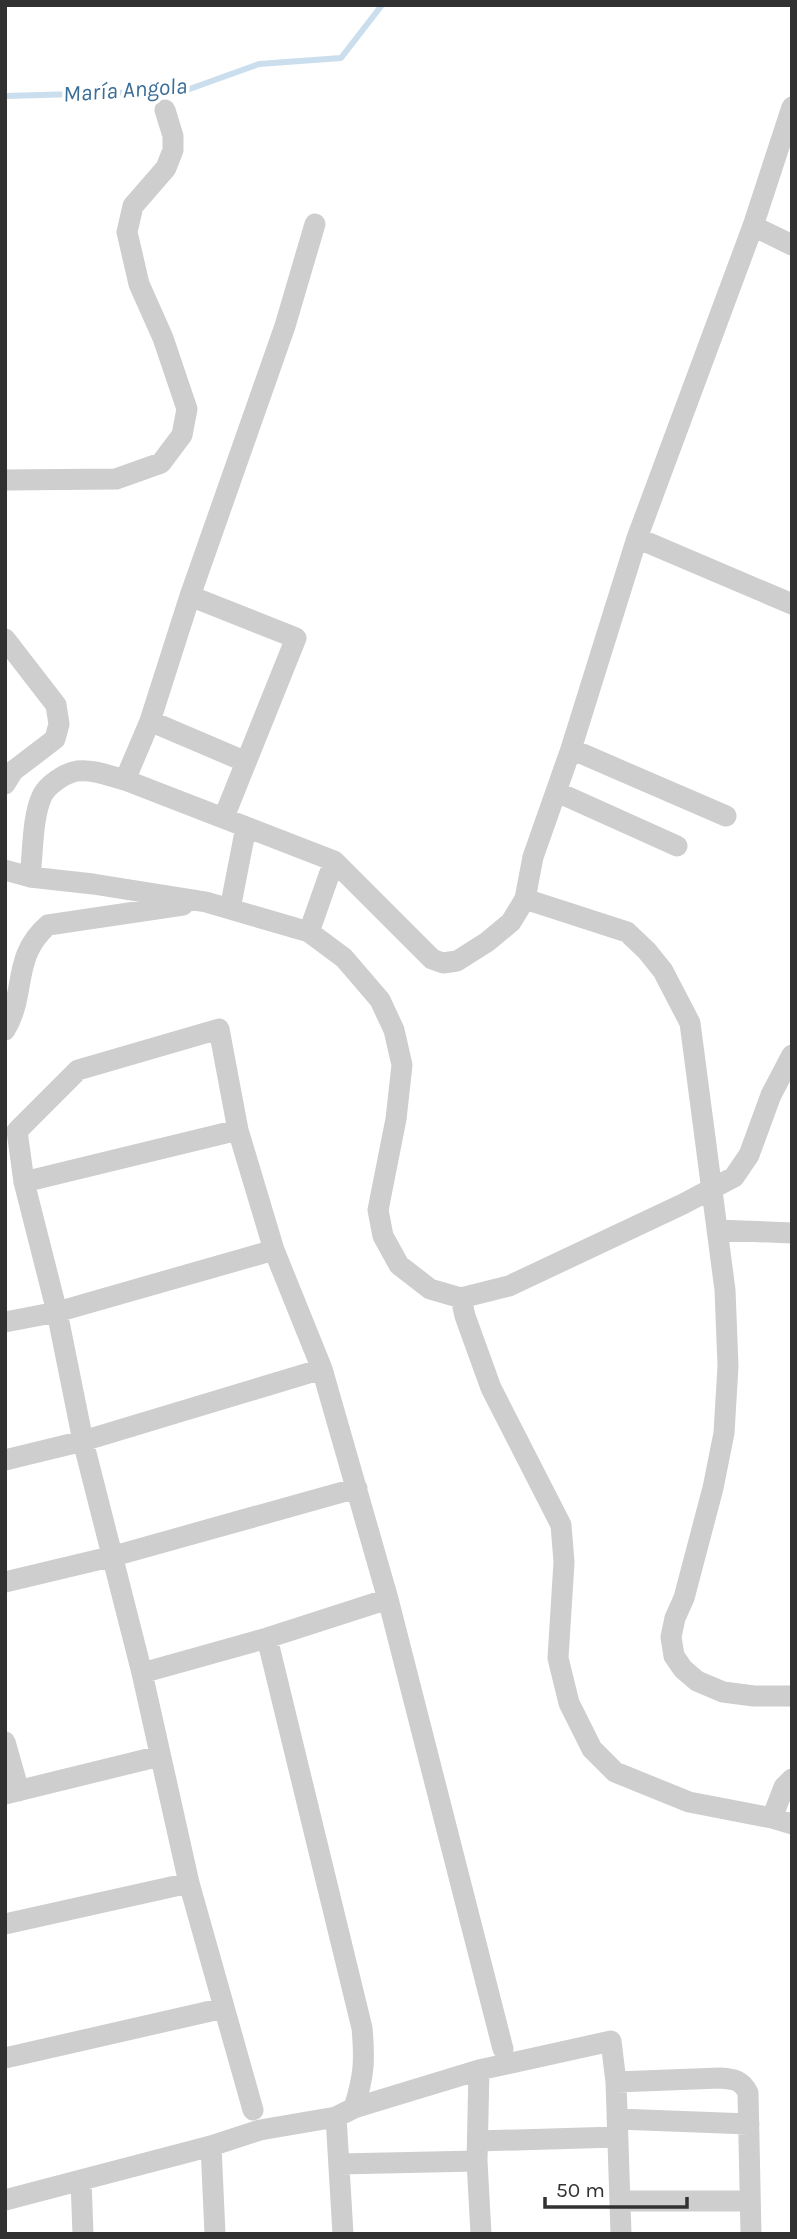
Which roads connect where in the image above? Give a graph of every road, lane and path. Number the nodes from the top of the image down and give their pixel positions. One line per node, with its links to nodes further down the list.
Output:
1 (792, 107): 4 (street)
2 (165, 110): 6 (street)
3 (315, 224): 8 (street)
4 (753, 226): 5 (street); 7 (street)
5 (792, 245)
6 (5, 480)
7 (637, 538): 9 (street); 12 (street)
8 (190, 596): 11 (street); 13 (street)
9 (792, 604)
10 (5, 639): 15 (street)
11 (150, 721): 13 (street); 14 (street)
12 (571, 749): 16 (street); 17 (street)
13 (246, 762): 18 (street)
14 (125, 780): 18 (street); 23 (street)
15 (5, 784)
16 (557, 792): 20 (street); 25 (street)
17 (726, 816)
18 (223, 817): 19 (street)
19 (246, 827): 21 (street); 27 (street)
20 (677, 846)
21 (334, 861): 25 (street); 29 (street)
22 (5, 870): 23 (street)
23 (30, 877): 24 (street)
24 (93, 884): 26 (street); 28 (street)
25 (525, 899): 34 (street)
26 (206, 902): 27 (street); 28 (street)
27 (230, 909): 29 (street)
28 (89, 917): 30 (street)
29 (309, 932): 38 (street)
30 (5, 1030)
31 (792, 1055): 34 (street)
32 (238, 1130): 33 (street); 33 (street); 37 (street)
33 (24, 1182): 39 (street)
34 (712, 1190): 35 (street); 38 (street)
35 (717, 1230): 36 (street); 50 (street)
36 (792, 1233)
37 (274, 1250): 39 (street); 41 (street)
38 (461, 1298): 55 (street)
39 (57, 1312): 40 (street); 42 (street)
40 (5, 1322)
41 (322, 1369): 42 (street); 44 (street)
42 (83, 1441): 43 (street); 45 (street)
43 (5, 1460)
44 (357, 1488): 45 (street); 47 (street)
45 (114, 1556): 46 (street); 49 (street)
46 (5, 1582)
47 (388, 1599): 48 (street); 59 (street)
48 (267, 1638): 49 (street); 64 (street)
49 (142, 1673): 52 (street)
50 (792, 1696)
51 (5, 1742): 54 (street)
52 (160, 1756): 54 (street); 56 (street)
53 (792, 1779): 55 (street)
54 (12, 1793)
55 (785, 1825)
56 (189, 1883): 57 (street); 58 (street)
57 (5, 1924)
58 (224, 2008): 60 (street); 63 (street)
59 (503, 2049)
60 (5, 2058)
61 (479, 2070): 62 (street); 64 (street); 68 (street)
62 (616, 2081): 65 (street); 66 (street)
63 (253, 2110)
64 (345, 2113): 67 (street); 69 (street)
65 (749, 2124): 66 (street); 73 (street)
66 (617, 2128): 68 (street); 72 (street)
67 (211, 2146): 70 (street); 75 (street)
68 (478, 2151): 69 (street); 77 (street)
69 (339, 2164): 76 (street)
70 (81, 2180): 71 (street); 74 (street)
71 (5, 2200)
72 (620, 2201): 73 (street); 78 (street)
73 (749, 2201): 79 (street)
74 (83, 2234)
75 (215, 2234)
76 (343, 2234)
77 (481, 2234)
78 (621, 2234)
79 (751, 2234)

